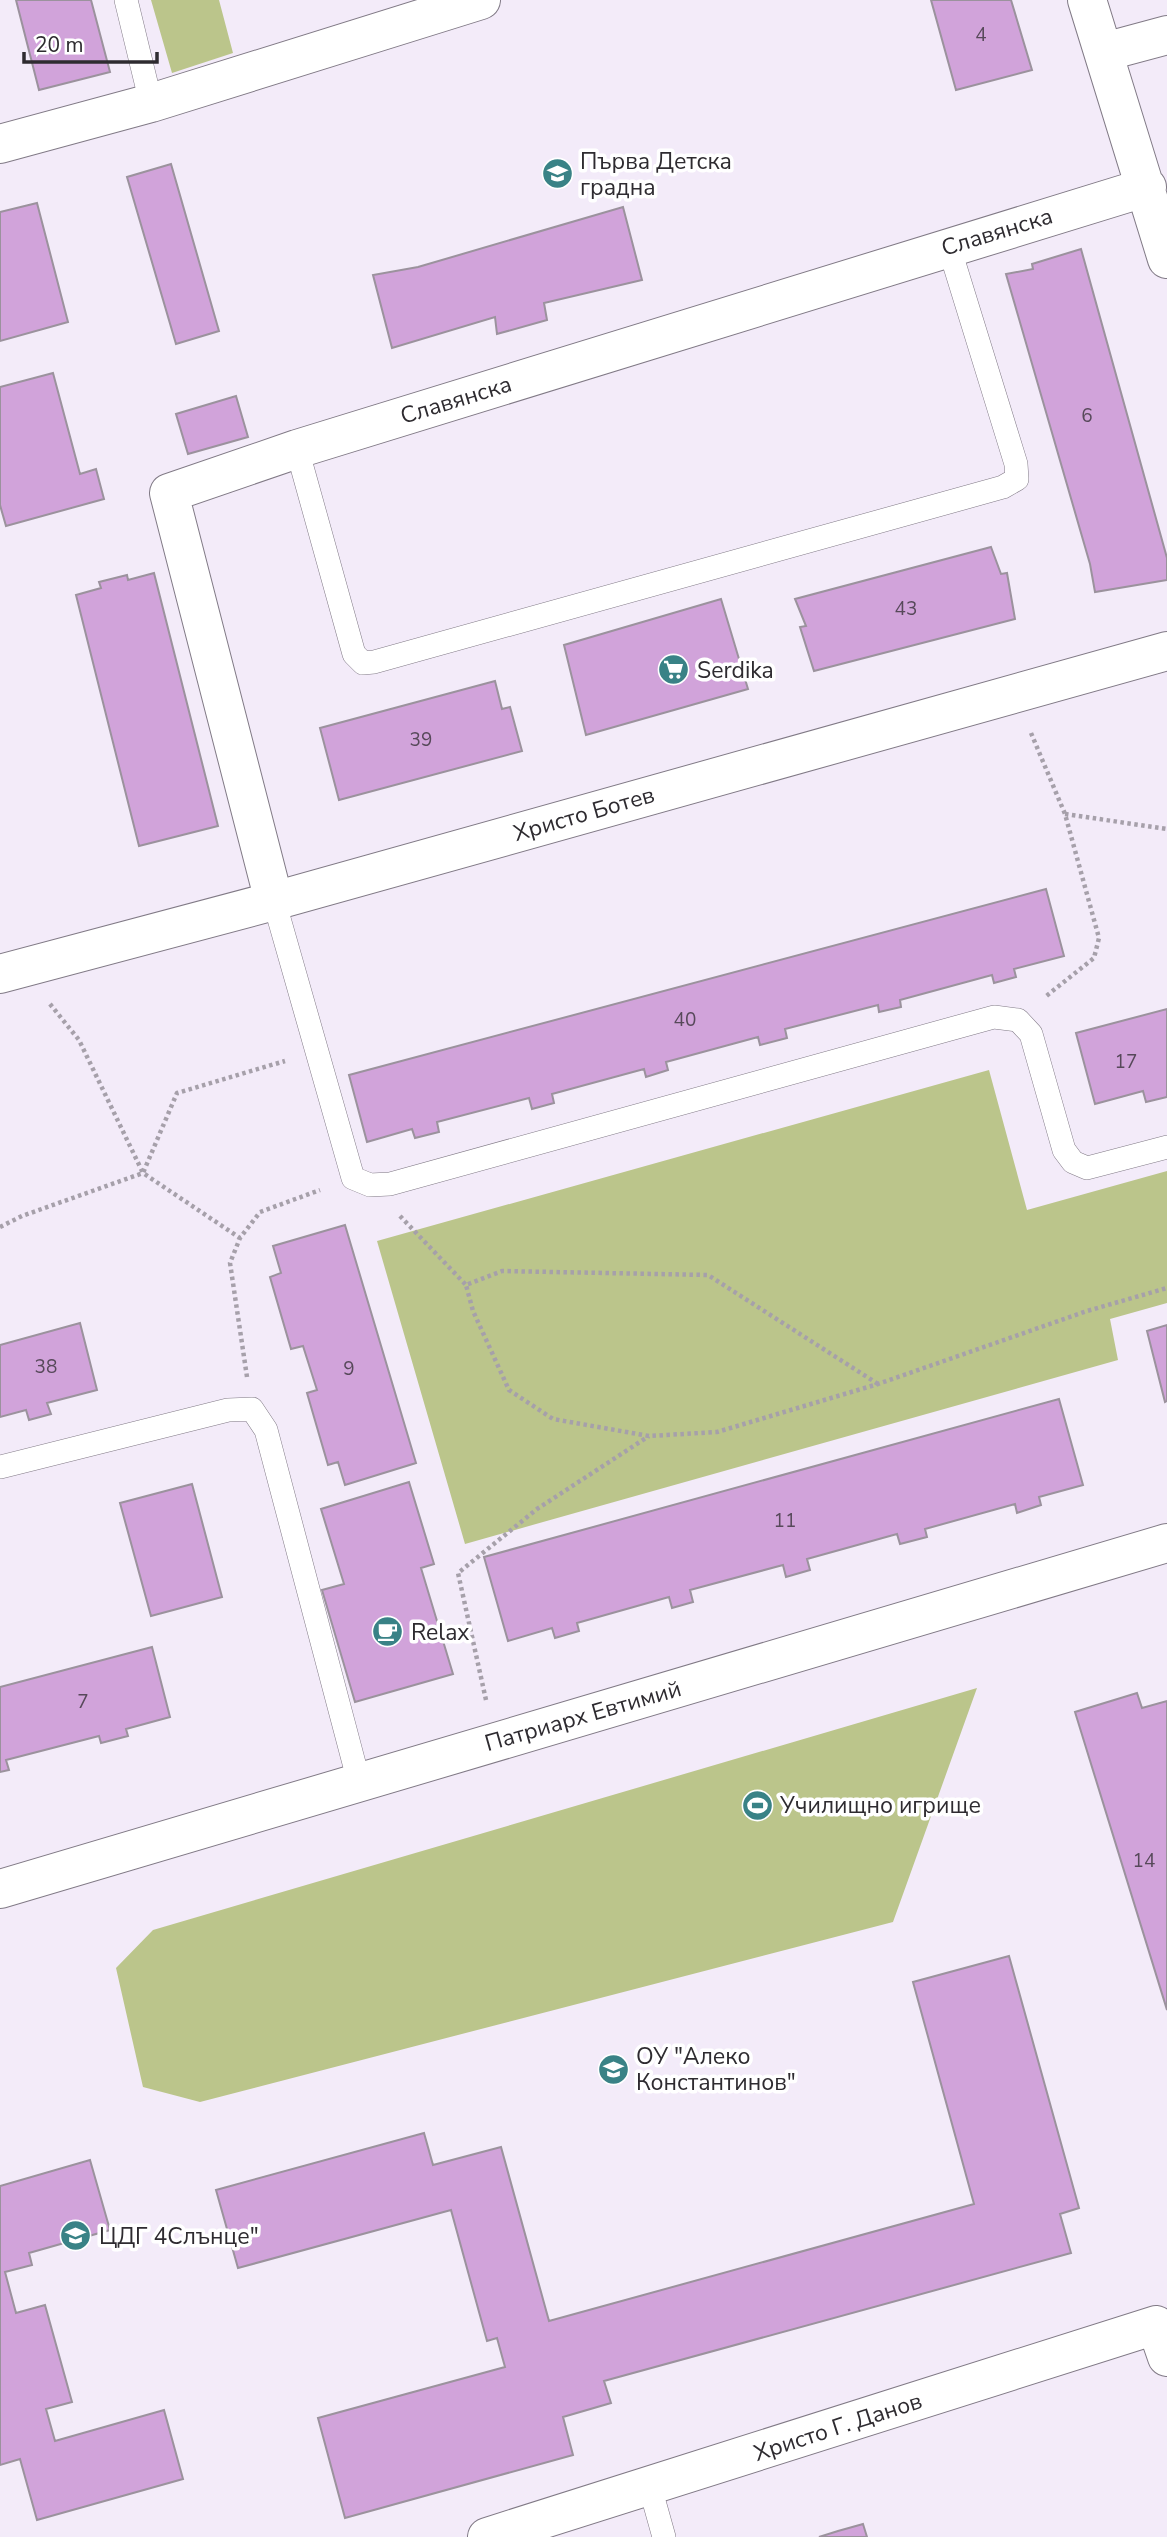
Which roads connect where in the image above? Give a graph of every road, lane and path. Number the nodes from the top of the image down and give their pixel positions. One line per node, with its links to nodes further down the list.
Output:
1 (126, 0): 6 (lane)
2 (481, 0): 6 (street)
3 (1087, 0): 5 (street)
4 (1167, 35): 5 (street)
5 (1104, 52): 8 (street)
6 (151, 103): 7 (street)
7 (0, 144)
8 (1147, 187): 9 (street, Славянска); 10 (street)
9 (949, 247): 11 (street, Славянска); 11 (lane)
10 (1167, 259)
11 (298, 449): 16 (street, Славянска)
12 (1167, 651): 13 (street, Христо Ботев)
13 (1014, 693): 14 (path); 16 (street, Христо Ботев)
14 (1065, 814): 15 (path); 18 (path)
15 (1167, 829)
16 (274, 901): 17 (street, Христо Ботев); 19 (lane)
17 (10, 972): 21 (path)
18 (1018, 1020): 20 (lane); 22 (lane)
19 (318, 1051): 21 (path); 22 (lane)
20 (1167, 1147)
21 (143, 1174): 23 (path); 24 (path)
22 (362, 1182): 24 (path); 25 (path)
23 (0, 1227)
24 (240, 1238): 28 (path)
25 (466, 1285): 27 (path); 29 (path)
26 (1167, 1289): 27 (path)
27 (878, 1384): 29 (path)
28 (252, 1409): 30 (lane); 33 (lane)
29 (649, 1436): 32 (path)
30 (0, 1467)
31 (1167, 1543): 32 (street, Патриарх Евтимий)
32 (495, 1742): 33 (street, Патриарх Евтимий)
33 (359, 1782): 34 (street, Патриарх Евтимий)
34 (0, 1889)
35 (1164, 2335): 36 (street, Христо Г. Данов)
36 (650, 2487): 37 (street, Христо Г. Данов); 38 (lane)
37 (505, 2535)
38 (664, 2537)

